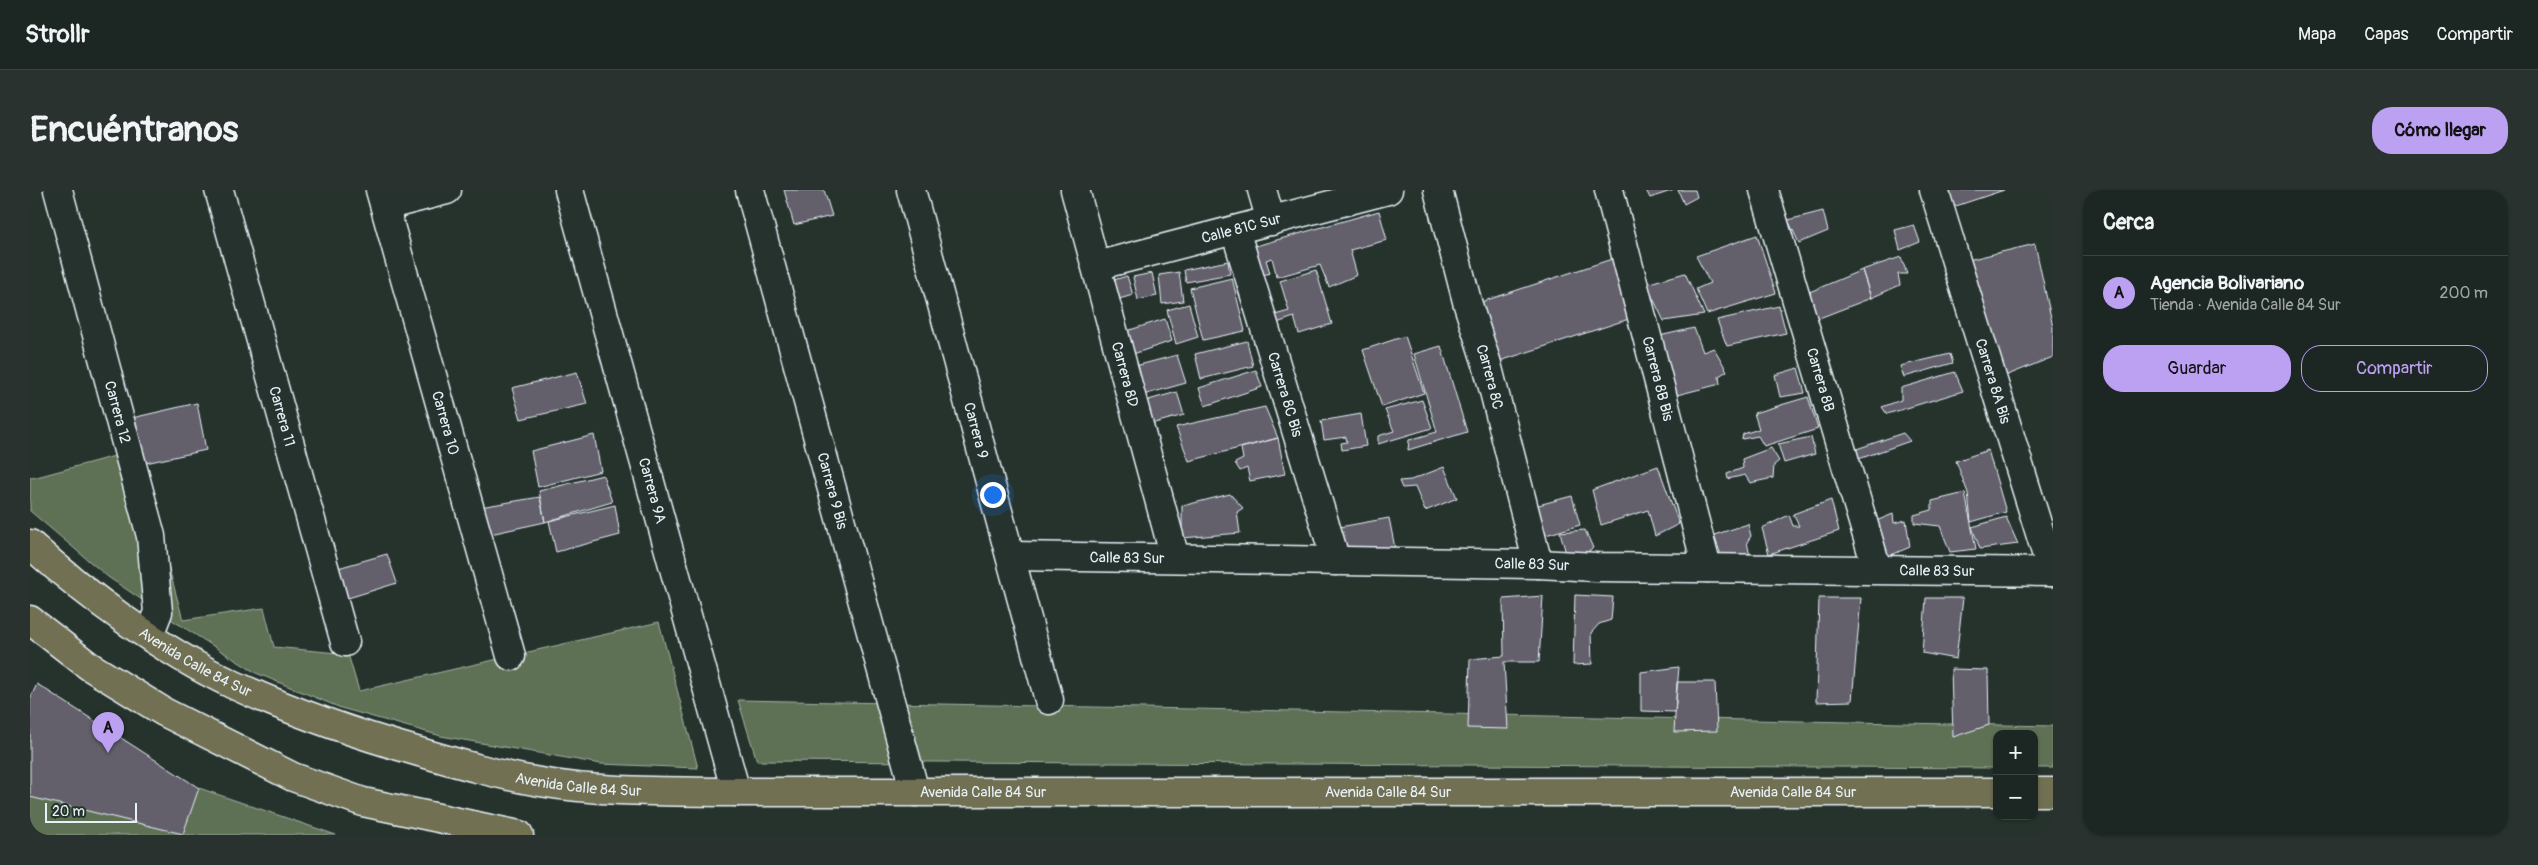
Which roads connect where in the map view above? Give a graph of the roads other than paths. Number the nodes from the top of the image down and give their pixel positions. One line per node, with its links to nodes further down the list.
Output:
1 (58, 190): 27 (street, Carrera 12)
2 (219, 190): 28 (street, Carrera 11)
3 (447, 190): 14 (street)
4 (569, 190): 31 (street, Carrera 9A)
5 (750, 190): 32 (street, Carrera 9 Bis)
6 (911, 190): 19 (street, Carrera 9)
7 (1075, 190): 17 (street, Carrera 8D)
8 (1262, 190): 15 (street)
9 (1388, 190): 15 (street, Calle 81C Sur)
10 (1438, 190): 22 (street, Carrera 8C)
11 (1609, 190): 23 (street, Carrera 8B Bis)
12 (1764, 190): 24 (street, Carrera 8B)
13 (1934, 190): 25 (street, Carrera 8A Bis)
14 (383, 198): 29 (street, Carrera 10)
15 (1271, 220): 16 (street, Calle 81C Sur)
16 (1235, 230): 17 (street, Calle 81C Sur); 21 (street, Carrera 8C Bis)
17 (1096, 266): 20 (street, Carrera 8D)
18 (30, 544): 27 (highway, Avenida Calle 84 Sur)
19 (1011, 556): 20 (street, Calle 83 Sur); 30 (street, Carrera 9)
20 (1175, 558): 21 (street, Calle 83 Sur)
21 (1336, 561): 22 (street, Calle 83 Sur)
22 (1538, 564): 23 (street, Calle 83 Sur)
23 (1707, 568): 24 (street, Calle 83 Sur)
24 (1877, 570): 25 (street, Calle 83 Sur)
25 (2053, 572)
26 (30, 620): 36 (highway)
27 (150, 635): 31 (highway, Avenida Calle 84 Sur)
28 (344, 642)
29 (511, 656)
30 (1050, 700)
31 (736, 792): 32 (highway, Avenida Calle 84 Sur)
32 (915, 792): 33 (highway, Avenida Calle 84 Sur)
33 (1993, 792)
34 (2038, 792): 35 (highway)
35 (2053, 792)
36 (519, 835)

